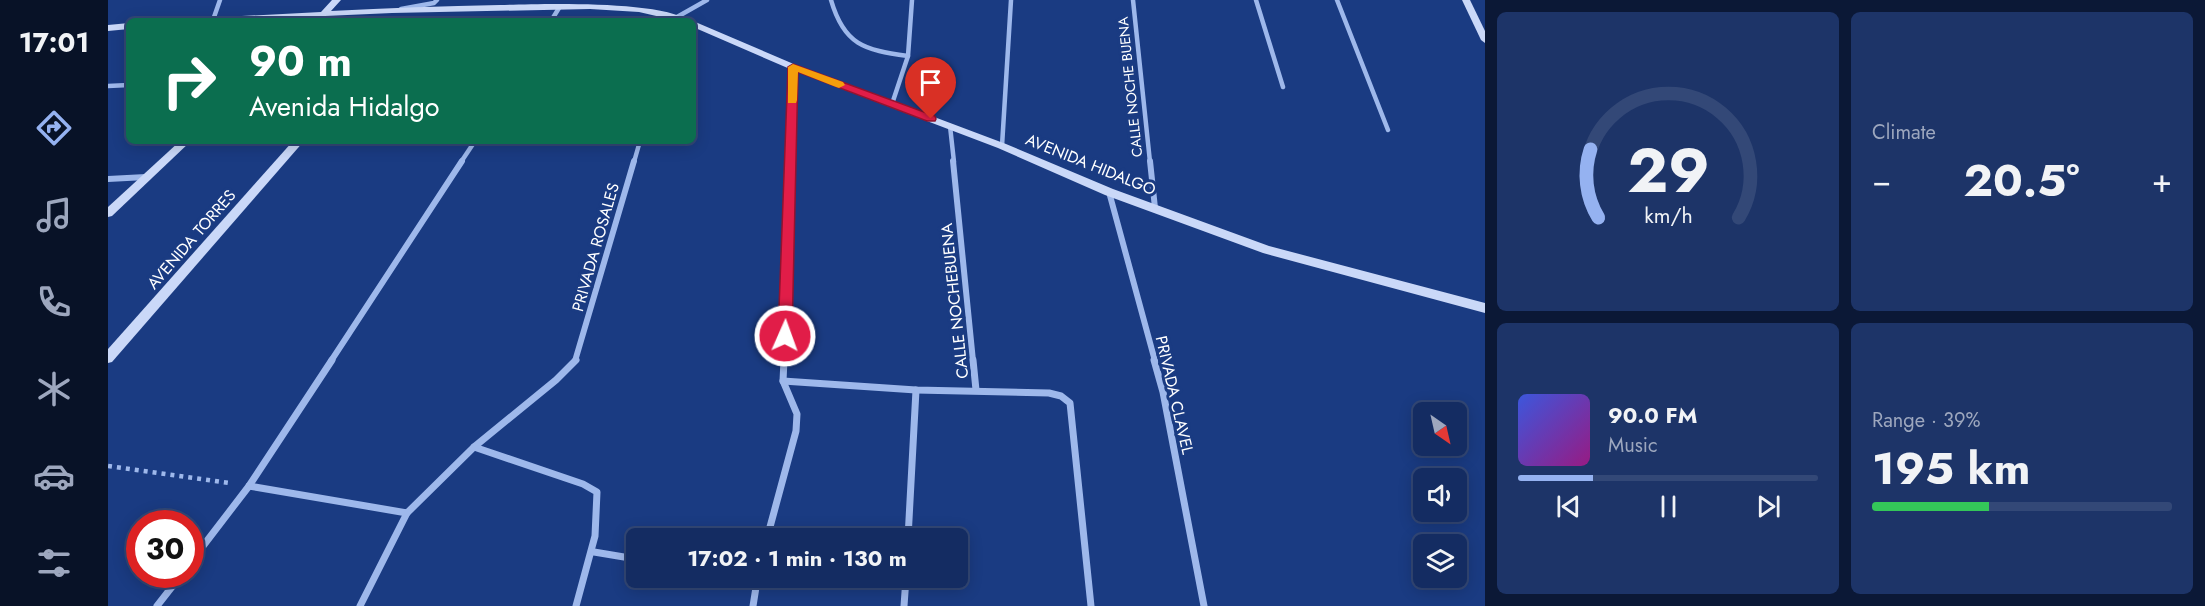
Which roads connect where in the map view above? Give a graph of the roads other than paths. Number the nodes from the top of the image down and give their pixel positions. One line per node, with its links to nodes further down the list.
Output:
1 (220, 0): 15 (street)
2 (338, 0): 14 (main road)
3 (437, 0): 13 (street)
4 (707, 0): 21 (street)
5 (831, 0): 26 (street)
6 (912, 0): 26 (street)
7 (1011, 0): 38 (street)
8 (1133, 0): 42 (street, CALLE NOCHE BUENA)
9 (1256, 0): 30 (street)
10 (1337, 0): 33 (street)
11 (1466, 0): 25 (main road)
12 (559, 8): 13 (main road); 19 (street); 20 (main road)
13 (392, 10): 14 (main road); 18 (main road)
14 (324, 14): 16 (main road); 17 (main road)
15 (214, 18)
16 (250, 18)
17 (319, 18)
18 (388, 18)
19 (553, 18)
20 (671, 18)
21 (678, 18)
22 (696, 25): 27 (main road, AVENIDA HIDALGO)
23 (126, 27): 24 (main road)
24 (108, 28)
25 (1485, 40)
26 (908, 56): 31 (street)
27 (793, 67): 31 (main road, AVENIDA HIDALGO); 46 (street)
28 (126, 85): 29 (street)
29 (108, 86)
30 (1283, 87)
31 (892, 104): 32 (main road, AVENIDA HIDALGO)
32 (950, 126): 38 (main road, AVENIDA HIDALGO); 48 (street, CALLE NOCHEBUENA)
33 (1388, 130)
34 (183, 144): 39 (main road)
35 (296, 144): 45 (main road, AVENIDA TORRES)
36 (473, 144): 50 (street)
37 (639, 144): 49 (street, PRIVADA ROSALES)
38 (1002, 146): 41 (main road, AVENIDA HIDALGO)
39 (147, 177): 40 (street); 43 (main road)
40 (108, 179)
41 (1109, 192): 42 (main road, AVENIDA HIDALGO); 66 (street, PRIVADA CLAVEL)
42 (1155, 208): 44 (main road, AVENIDA HIDALGO)
43 (108, 213)
44 (1485, 308)
45 (108, 358)
46 (783, 381): 47 (street); 52 (street)
47 (916, 390): 48 (street); 53 (street)
48 (976, 390): 65 (street, CALLE NOCHEBUENA)
49 (474, 447): 51 (street); 55 (street)
50 (249, 486): 51 (street); 54 (street)
51 (407, 513): 61 (street)
52 (770, 528)
53 (909, 528)
54 (204, 545)
55 (594, 552): 56 (street); 62 (street)
56 (626, 557)
57 (172, 588): 60 (street)
58 (756, 588): 63 (street)
59 (905, 588): 64 (street)
60 (158, 606)
61 (360, 606)
62 (576, 606)
63 (753, 606)
64 (904, 606)
65 (1091, 606)
66 (1204, 606)

